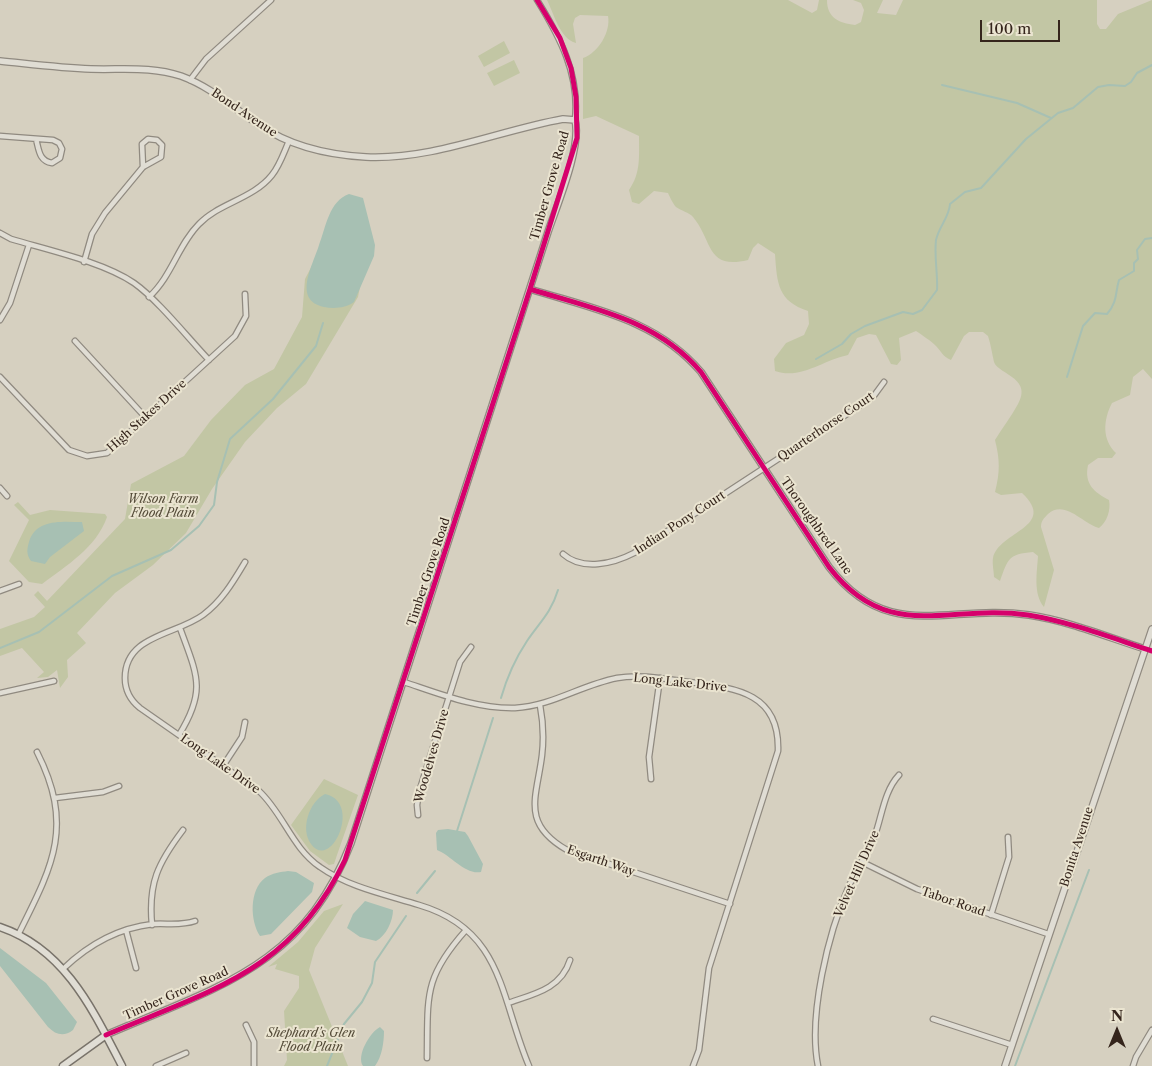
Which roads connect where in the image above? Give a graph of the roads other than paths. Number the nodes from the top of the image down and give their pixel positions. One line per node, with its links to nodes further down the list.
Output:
1 (271, 0): 4 (street)
2 (536, 0): 5 (street, Timber Grove Road)
3 (0, 61): 4 (street, Bond Avenue)
4 (190, 80): 8 (street, Bond Avenue)
5 (575, 120): 8 (street, Bond Avenue); 13 (street, Timber Grove Road)
6 (0, 136): 7 (street)
7 (36, 139): 7 (street)
8 (289, 141): 15 (street)
9 (143, 167): 9 (street); 12 (street)
10 (0, 233): 11 (street)
11 (30, 244): 12 (street); 16 (street)
12 (84, 262): 15 (street)
13 (530, 288): 22 (street, Thoroughbred Lane); 36 (street, Timber Grove Road)
14 (245, 294): 18 (street, High Stakes Drive)
15 (149, 297): 18 (street)
16 (0, 320)
17 (75, 341): 21 (street)
18 (209, 360): 21 (street, High Stakes Drive)
19 (0, 377): 21 (street, High Stakes Drive)
20 (884, 382): 22 (street, Quarterhorse Court)
21 (146, 418)
22 (764, 468): 25 (street, Indian Pony Court); 32 (street, Thoroughbred Lane)
23 (0, 488): 24 (street)
24 (7, 496)
25 (562, 554)
26 (245, 562): 29 (street, Long Lake Drive)
27 (19, 584): 28 (street)
28 (0, 591)
29 (180, 628): 41 (street); 41 (street, Long Lake Drive)
30 (1152, 629): 32 (street, Bonita Avenue)
31 (471, 647): 38 (street, Woodelves Drive)
32 (1145, 649): 33 (street, Thoroughbred Lane); 60 (street, Bonita Avenue)
33 (1152, 652)
34 (660, 678): 39 (street, Long Lake Drive); 45 (street); 53 (street, Long Lake Drive)
35 (54, 680): 37 (street)
36 (404, 682): 38 (street, Long Lake Drive); 52 (street, Timber Grove Road)
37 (0, 693)
38 (450, 697): 39 (street, Long Lake Drive); 48 (street, Woodelves Drive)
39 (540, 705): 53 (street, Esgarth Way)
40 (245, 722): 43 (street)
41 (179, 735): 43 (street, Long Lake Drive)
42 (37, 752): 47 (street)
43 (223, 766): 52 (street, Long Lake Drive)
44 (899, 775): 51 (street, Velvet Hill Drive)
45 (652, 779)
46 (119, 786): 47 (street)
47 (55, 798): 61 (street)
48 (418, 815)
49 (183, 830): 56 (street)
50 (1008, 837): 54 (street)
51 (862, 862): 54 (street, Tabor Road); 79 (street, Velvet Hill Drive)
52 (337, 876): 59 (street, Long Lake Drive); 69 (street, Timber Grove Road)
53 (730, 904): 78 (street, Long Lake Drive)
54 (991, 914): 60 (street, Tabor Road)
55 (195, 921): 56 (street)
56 (152, 924): 58 (street)
57 (0, 927): 61 (main road)
58 (126, 930): 63 (street); 64 (street)
59 (466, 930): 65 (street, Long Lake Drive); 72 (street)
60 (1048, 934): 70 (street, Bonita Avenue)
61 (18, 935): 63 (main road)
62 (570, 960): 65 (street)
63 (63, 968): 69 (main road)
64 (136, 968)
65 (508, 1003): 77 (street, Long Lake Drive)
66 (933, 1019): 70 (street)
67 (246, 1025): 76 (street)
68 (1152, 1031): 81 (street)
69 (106, 1035): 73 (main road); 74 (main road)
70 (1012, 1045): 80 (street, Bonita Avenue)
71 (186, 1053): 75 (street)
72 (427, 1058)
73 (63, 1066)
74 (122, 1066)
75 (156, 1066)
76 (254, 1066)
77 (529, 1066)
78 (693, 1066)
79 (818, 1066)
80 (1005, 1066)
81 (1133, 1066)

